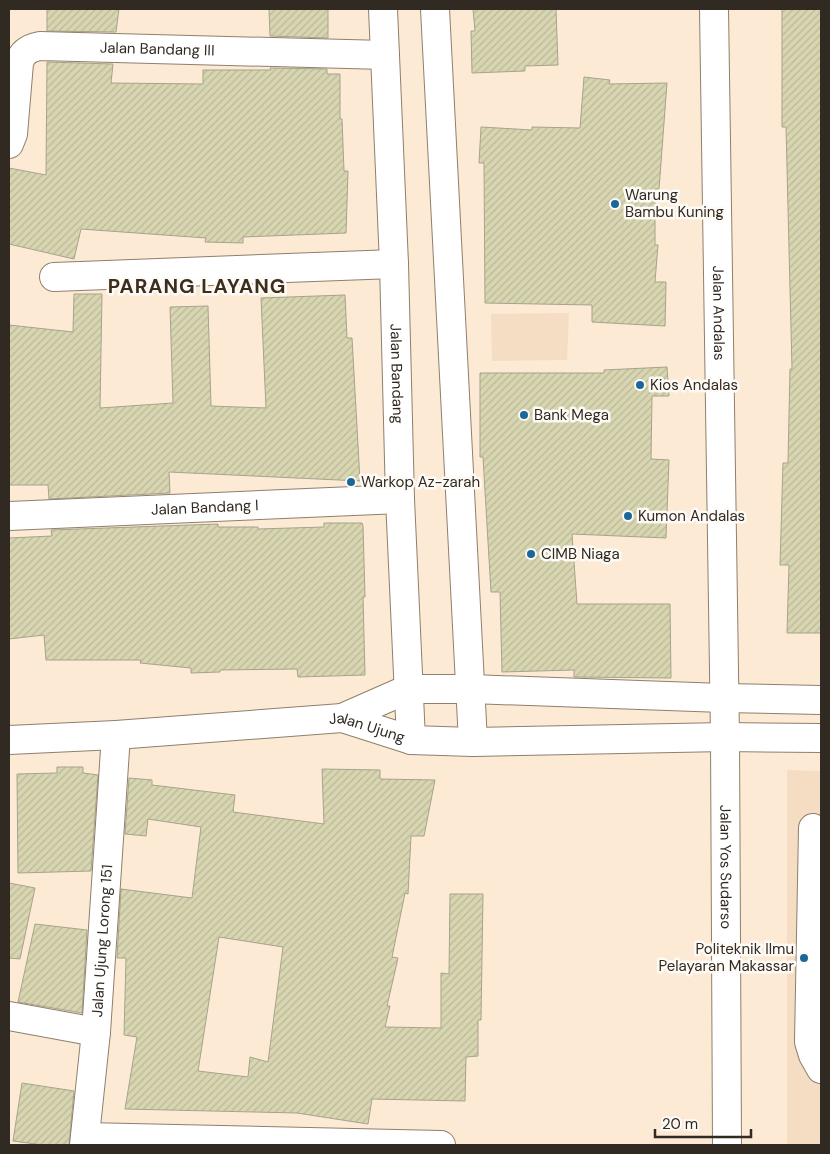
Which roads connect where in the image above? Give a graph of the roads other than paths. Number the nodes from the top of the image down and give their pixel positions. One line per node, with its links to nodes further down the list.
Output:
1 (383, 9): 4 (main road, Jalan Bandang)
2 (435, 9): 11 (main road)
3 (714, 9): 12 (main road, Jalan Andalas)
4 (386, 55): 5 (main road, Jalan Bandang III); 6 (main road, Jalan Bandang)
5 (9, 144)
6 (394, 264): 7 (main road); 8 (main road, Jalan Bandang)
7 (54, 277)
8 (400, 499): 9 (main road, Jalan Bandang I); 10 (main road, Jalan Bandang)
9 (9, 516)
10 (408, 689): 11 (main road); 14 (main road); 19 (main road, Jalan Bandang)
11 (472, 689): 12 (main road); 20 (main road)
12 (723, 698): 13 (main road); 16 (main road, Jalan Andalas)
13 (821, 700)
14 (342, 718): 15 (main road, Jalan Ujung); 19 (main road, Jalan Ujung)
15 (116, 735): 18 (main road, Jalan Ujung); 23 (main road, Jalan Ujung Lorong 151)
16 (725, 737): 17 (main road, Jalan Ujung); 20 (main road, Jalan Ujung); 27 (main road, Jalan Yos Sudarso)
17 (821, 738)
18 (9, 740)
19 (411, 740): 20 (main road, Jalan Ujung)
20 (473, 742)
21 (813, 828): 24 (main road)
22 (9, 1016): 23 (main road)
23 (96, 1032): 25 (main road, Jalan Ujung Lorong 151)
24 (821, 1069)
25 (84, 1141): 26 (main road)
26 (441, 1145)
27 (727, 1145)

